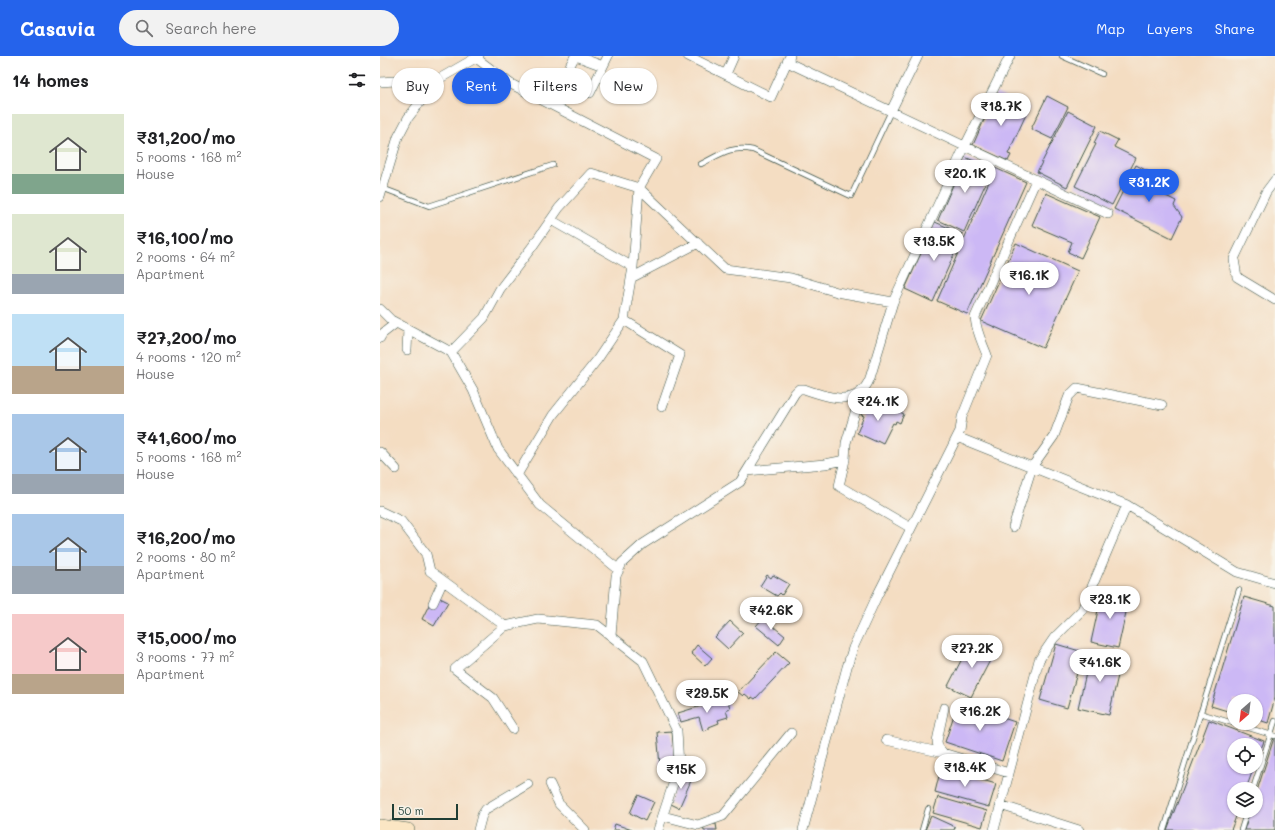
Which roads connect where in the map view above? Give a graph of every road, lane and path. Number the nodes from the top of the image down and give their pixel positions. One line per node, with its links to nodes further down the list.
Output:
1 (576, 56): 10 (street); 11 (street)
2 (608, 56): 10 (street)
3 (688, 56): 12 (street)
4 (734, 56): 12 (street)
5 (918, 56): 19 (street)
6 (1010, 56): 20 (street)
7 (1062, 56): 13 (lane)
8 (478, 57): 14 (street); 25 (street)
9 (789, 59): 12 (street); 19 (street)
10 (603, 66): 17 (street)
11 (569, 68)
12 (726, 74)
13 (1102, 74)
14 (444, 76)
15 (392, 81): 16 (street)
16 (380, 82)
17 (592, 89)
18 (418, 104): 26 (street)
19 (891, 111): 20 (street); 21 (lane)
20 (965, 146): 23 (street); 33 (street)
21 (701, 164)
22 (553, 165): 26 (lane)
23 (1036, 180): 27 (street); 44 (street)
24 (1275, 180): 32 (street)
25 (639, 188): 28 (street); 29 (street); 30 (street)
26 (381, 193)
27 (1108, 214)
28 (551, 220): 30 (street); 40 (street)
29 (698, 243): 31 (street); 33 (street)
30 (633, 267): 31 (street)
31 (631, 278): 35 (street)
32 (1275, 300)
33 (894, 302): 41 (street)
34 (380, 309): 36 (street)
35 (624, 320): 43 (street); 50 (street)
36 (396, 323): 37 (street); 38 (street)
37 (408, 329): 39 (street); 40 (street)
38 (380, 338)
39 (406, 350)
40 (451, 352): 50 (street)
41 (861, 393): 46 (street); 49 (street)
42 (1162, 405): 47 (street)
43 (662, 407)
44 (957, 437): 47 (street); 54 (street)
45 (380, 452): 48 (street)
46 (845, 460): 49 (street); 54 (street)
47 (1032, 467): 51 (street); 53 (street)
48 (396, 469)
49 (747, 471): 55 (street)
50 (517, 475): 55 (street)
51 (1127, 505): 57 (street); 70 (street)
52 (380, 511): 56 (street)
53 (1013, 527)
54 (911, 528): 83 (street)
55 (619, 570): 61 (street)
56 (443, 581): 59 (street); 60 (street)
57 (1275, 583)
58 (1239, 590): 63 (lane)
59 (433, 603)
60 (505, 626): 61 (street); 65 (street)
61 (611, 636): 76 (street)
62 (944, 708): 69 (street)
63 (1200, 713): 67 (lane); 87 (lane)
64 (1275, 721): 67 (lane)
65 (513, 729)
66 (791, 733): 76 (street)
67 (1273, 736): 71 (lane)
68 (886, 740): 69 (street)
69 (943, 753): 70 (street)
70 (1009, 773): 74 (street)
71 (1257, 782)
72 (528, 784): 80 (street)
73 (550, 784): 81 (street)
74 (1000, 805): 85 (street); 86 (street)
75 (928, 809): 84 (lane)
76 (663, 816): 82 (street)
77 (1244, 818): 88 (lane)
78 (380, 826): 79 (street)
79 (408, 830)
80 (478, 830)
81 (585, 830)
82 (658, 830)
83 (803, 830)
84 (922, 830)
85 (994, 830)
86 (1079, 830)
87 (1164, 830)
88 (1241, 830)

